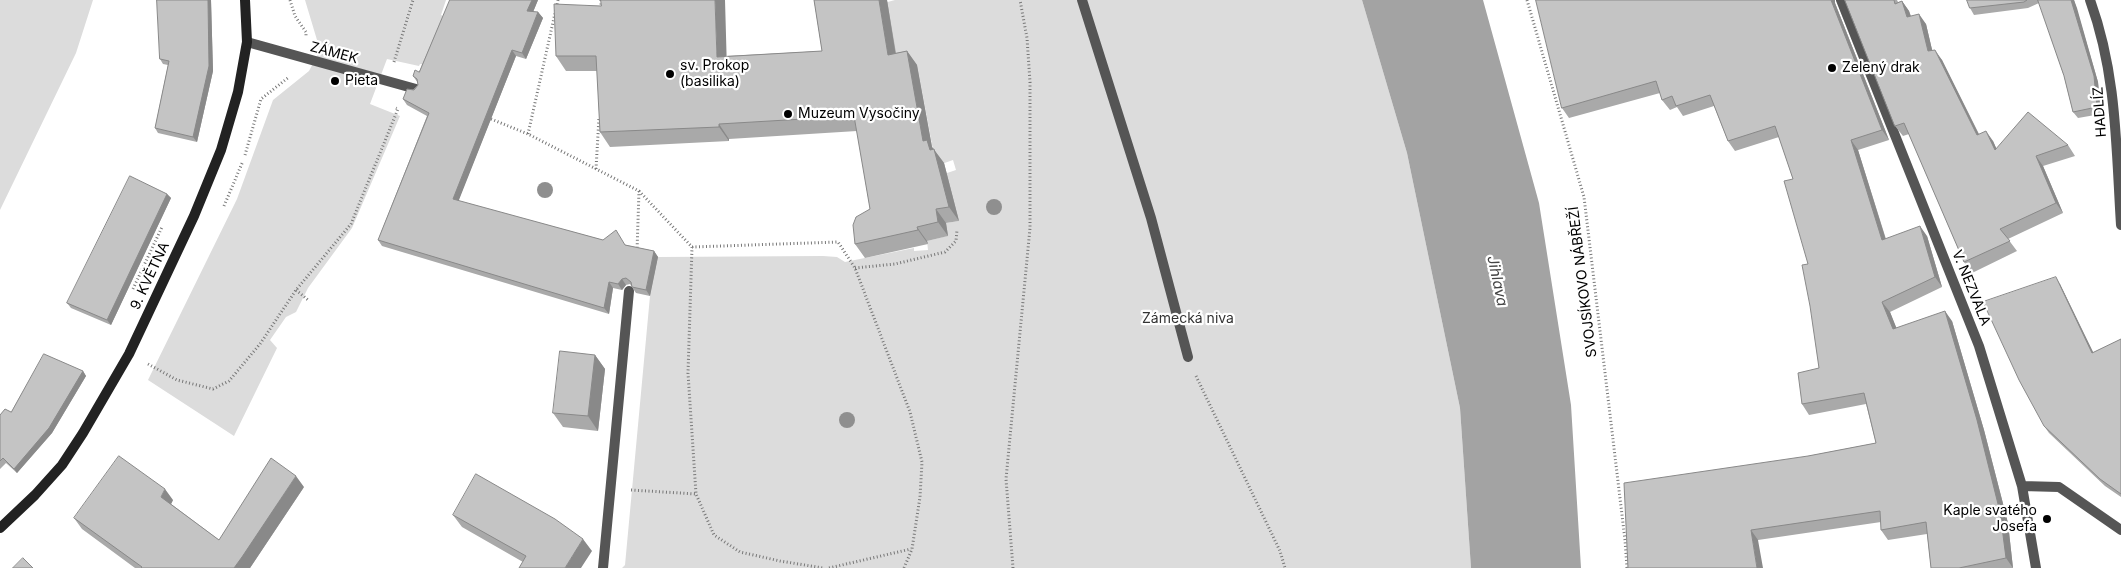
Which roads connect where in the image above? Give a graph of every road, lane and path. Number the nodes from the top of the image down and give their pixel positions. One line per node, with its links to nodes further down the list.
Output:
1 (245, 0): 16 (main road, 9. KVĚTNA)
2 (290, 0): 17 (path)
3 (412, 0): 18 (path)
4 (558, 0): 11 (path)
5 (601, 0): 14 (path)
6 (1020, 0): 47 (path)
7 (1082, 0): 35 (street)
8 (1527, 0): 49 (path, SVOJSÍKOVO NÁBŘEŽÍ)
9 (1841, 0): 37 (street, V. NEZVALA)
10 (2090, 0): 26 (street, HADLÍZ)
11 (556, 8): 12 (path); 22 (path)
12 (565, 8)
13 (592, 8): 14 (path)
14 (601, 8): 15 (path)
15 (601, 15)
16 (247, 42): 17 (street, ZÁMEK); 40 (main road, 9. KVĚTNA)
17 (302, 58): 18 (street, ZÁMEK)
18 (388, 81): 19 (street, ZÁMEK); 31 (path)
19 (416, 89)
20 (600, 114): 23 (path)
21 (491, 120): 22 (path)
22 (528, 134): 23 (path)
23 (596, 169): 24 (path)
24 (639, 191): 28 (path); 29 (path)
25 (163, 224): 33 (path)
26 (2121, 225)
27 (956, 230): 30 (path)
28 (692, 247): 30 (path); 39 (path)
29 (636, 253)
30 (855, 268): 42 (path)
31 (296, 290): 34 (path); 36 (path)
32 (629, 291): 43 (street)
33 (130, 294)
34 (308, 300)
35 (1188, 358): 48 (path)
36 (150, 366)
37 (2022, 486): 41 (street); 50 (street, V. NEZVALA)
38 (634, 490): 39 (path)
39 (696, 494): 44 (path)
40 (0, 528)
41 (2121, 530)
42 (912, 549): 45 (path); 46 (path)
43 (603, 568)
44 (823, 568)
45 (829, 568)
46 (904, 568)
47 (1013, 568)
48 (1286, 568)
49 (1627, 568)
50 (2036, 568)

